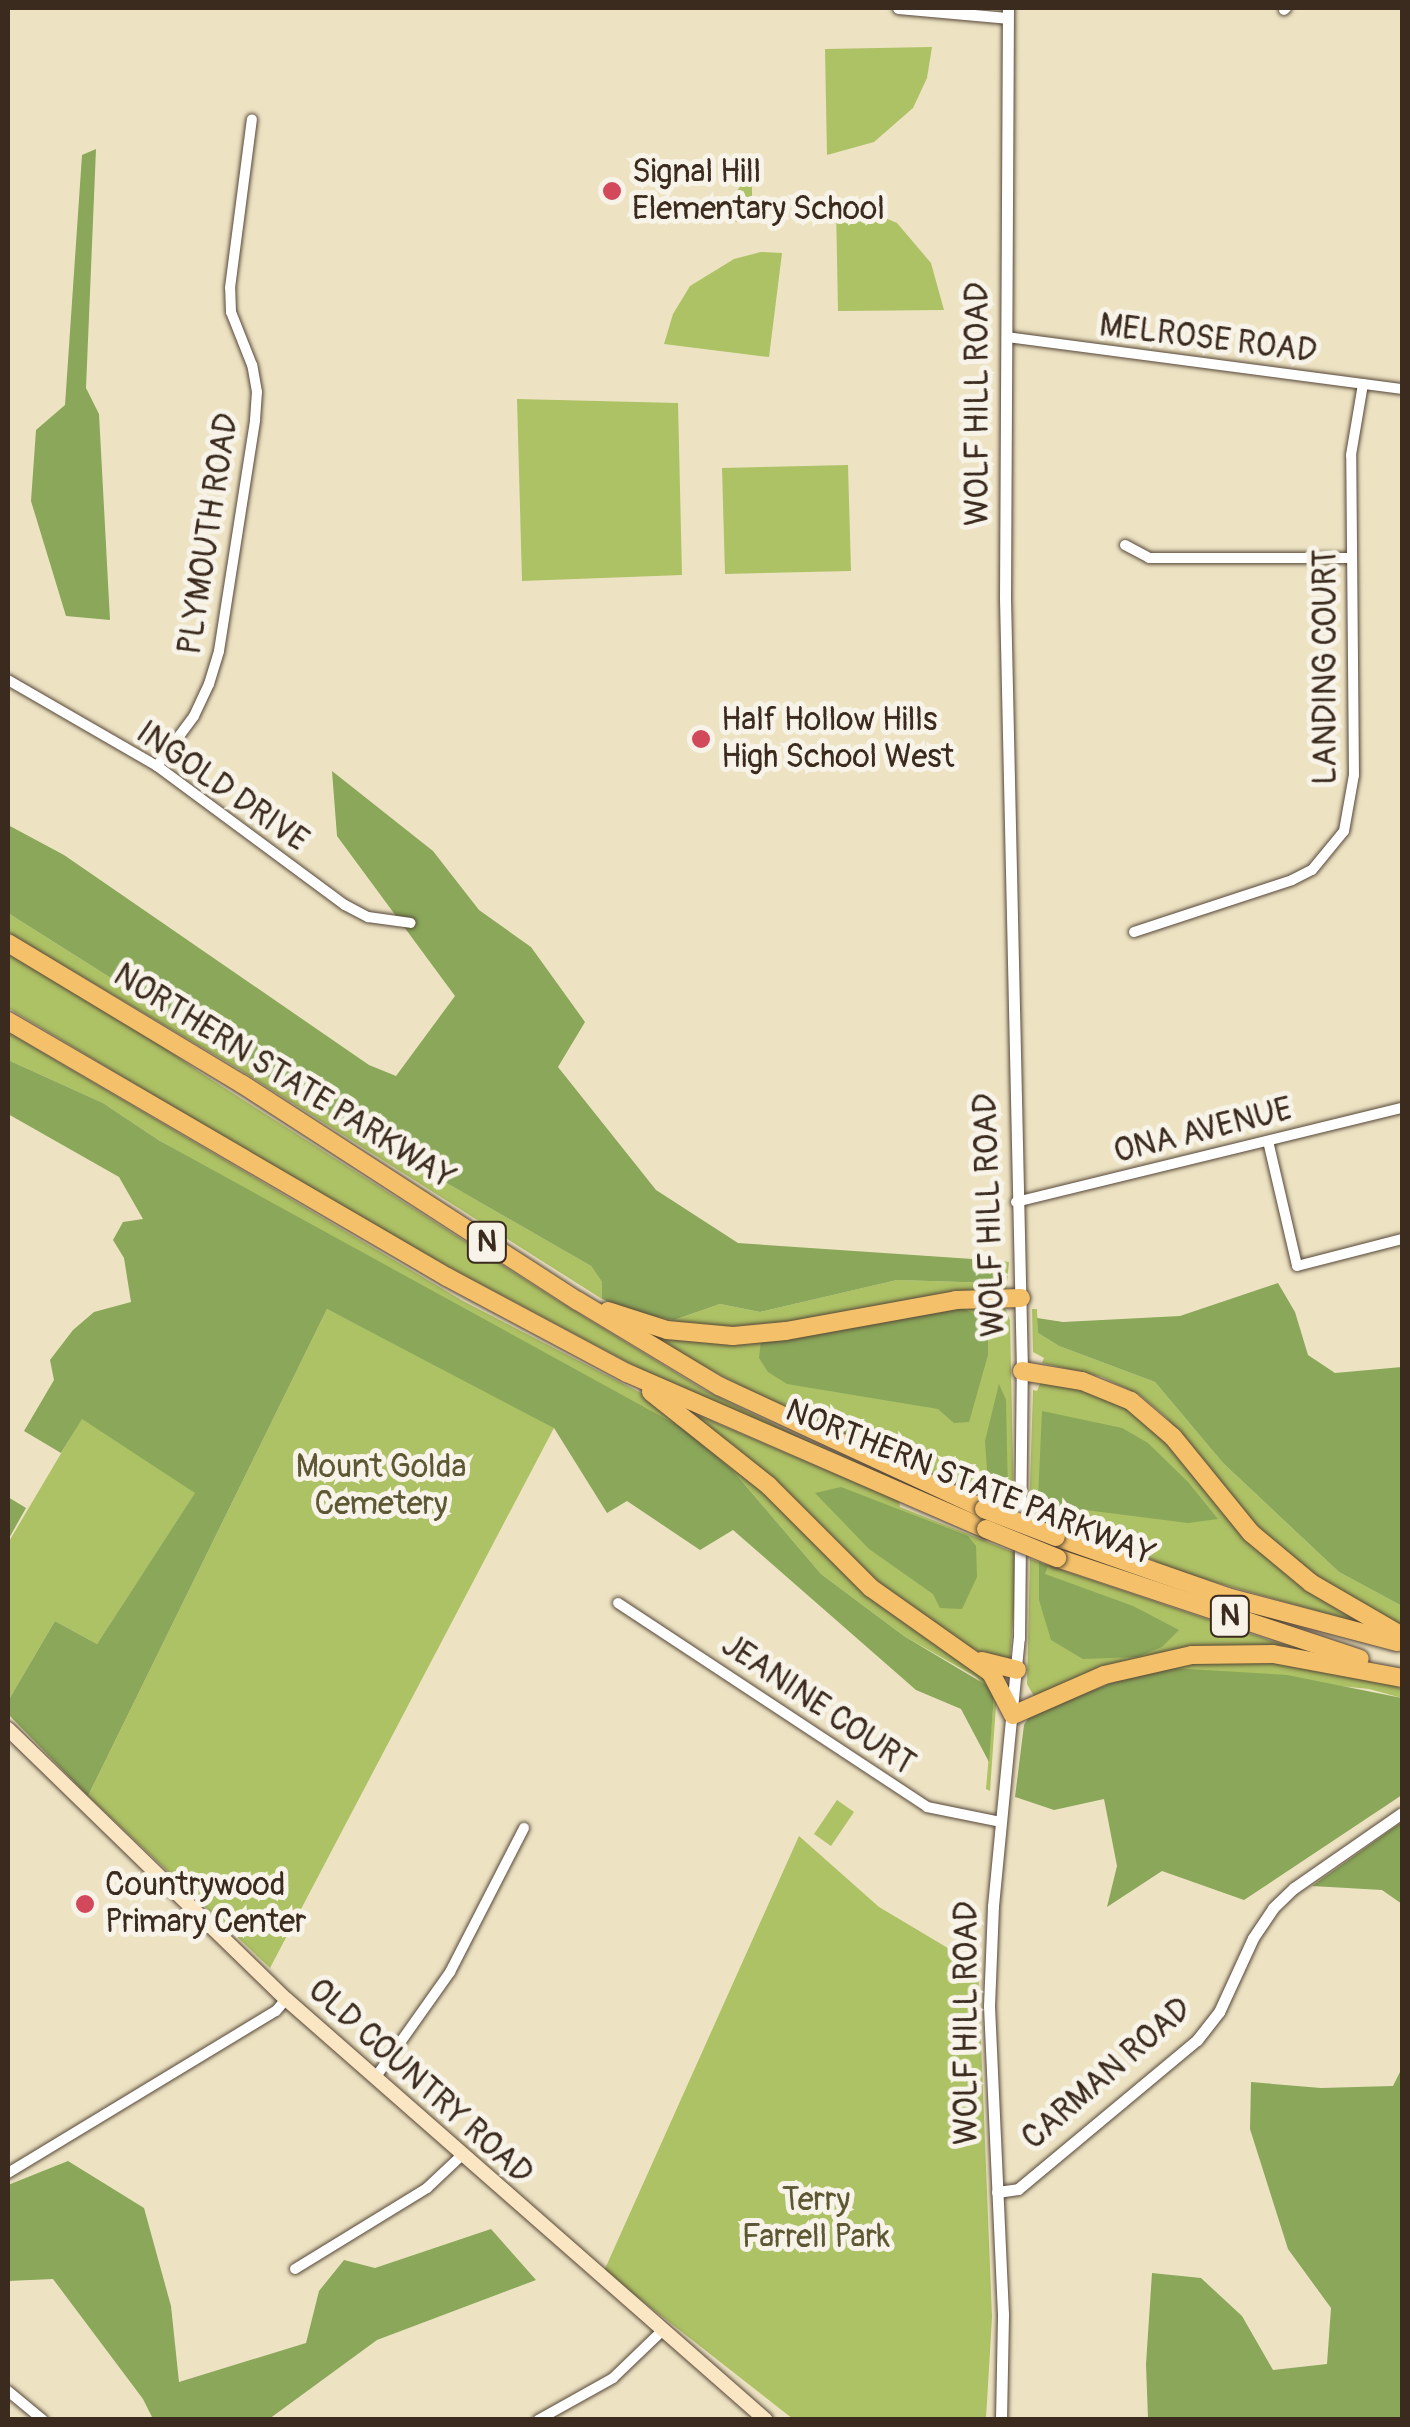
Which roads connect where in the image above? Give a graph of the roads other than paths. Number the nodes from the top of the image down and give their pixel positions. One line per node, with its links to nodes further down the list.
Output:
1 (898, 8): 2 (street)
2 (1008, 13): 4 (street, WOLF HILL ROAD)
3 (252, 119): 10 (street, PLYMOUTH ROAD)
4 (1006, 337): 5 (street, MELROSE ROAD); 17 (street, WOLF HILL ROAD)
5 (1363, 384): 6 (street, MELROSE ROAD); 8 (street, LANDING COURT)
6 (1402, 390)
7 (1126, 545): 8 (street)
8 (1351, 558): 12 (street, LANDING COURT)
9 (8, 680): 10 (street, INGOLD DRIVE)
10 (157, 766): 11 (street, INGOLD DRIVE)
11 (411, 922)
12 (1134, 932)
13 (8, 943): 20 (highway, NORTHERN STATE PARKWAY / N)
14 (8, 1021): 22 (highway, NORTHERN STATE PARKWAY / N)
15 (1402, 1108): 16 (street, ONA AVENUE)
16 (1268, 1141): 17 (street, ONA AVENUE); 18 (street)
17 (1016, 1202): 19 (street, WOLF HILL ROAD)
18 (1402, 1239)
19 (1021, 1298): 20 (highway); 21 (street, WOLF HILL ROAD)
20 (578, 1301): 25 (highway, NORTHERN STATE PARKWAY / N, bridge)
21 (1022, 1371): 24 (highway); 27 (street, WOLF HILL ROAD)
22 (627, 1373): 26 (highway); 28 (highway, NORTHERN STATE PARKWAY / N, bridge)
23 (618, 1603): 32 (street, JEANINE COURT)
24 (1402, 1636)
25 (1402, 1644)
26 (972, 1658): 27 (highway); 29 (highway)
27 (1016, 1670): 29 (street, WOLF HILL ROAD)
28 (1402, 1675): 29 (highway)
29 (1013, 1715): 32 (street, WOLF HILL ROAD)
30 (8, 1729): 34 (main road, OLD COUNTRY ROAD)
31 (1402, 1813): 38 (street, CARMAN ROAD)
32 (1000, 1822): 38 (street, WOLF HILL ROAD)
33 (524, 1828): 35 (street)
34 (286, 1999): 35 (main road, OLD COUNTRY ROAD); 37 (street)
35 (375, 2078): 36 (main road, OLD COUNTRY ROAD)
36 (462, 2154): 39 (street); 40 (main road, OLD COUNTRY ROAD)
37 (8, 2173)
38 (997, 2192): 45 (street, WOLF HILL ROAD)
39 (295, 2270)
40 (662, 2332): 43 (street); 44 (main road, OLD COUNTRY ROAD)
41 (8, 2391): 42 (street)
42 (42, 2420)
43 (538, 2420)
44 (766, 2420)
45 (1002, 2420)

